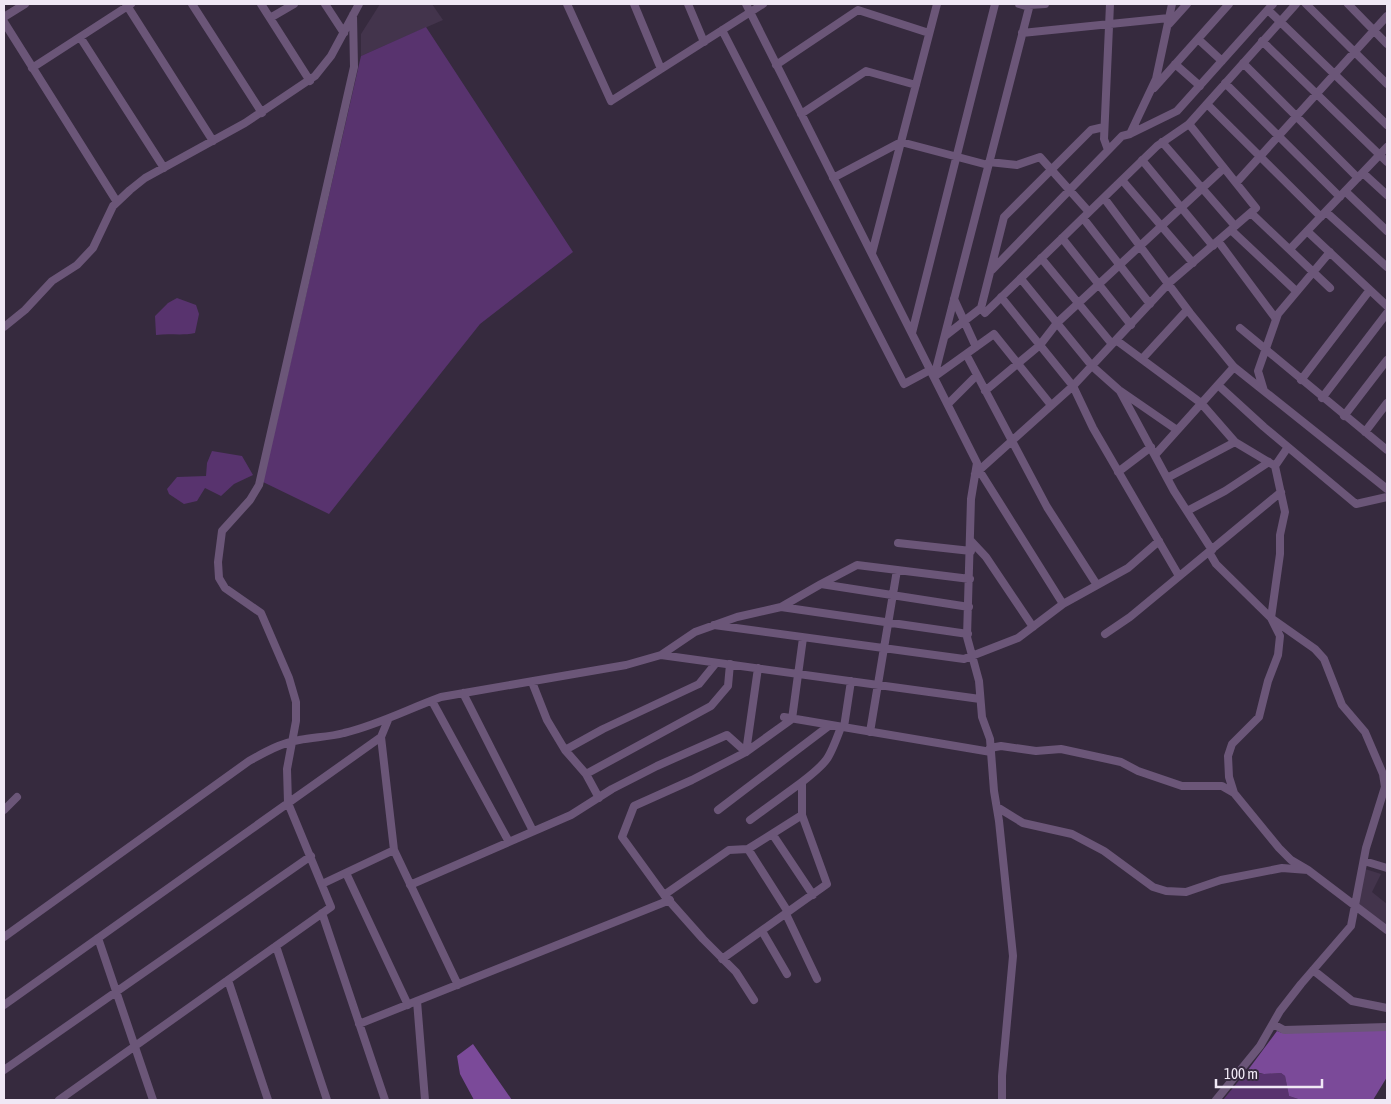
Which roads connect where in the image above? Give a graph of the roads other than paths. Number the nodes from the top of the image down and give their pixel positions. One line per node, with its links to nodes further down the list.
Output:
1 (25, 4): 29 (street)
2 (192, 4): 61 (street)
3 (261, 4): 30 (street)
4 (294, 4): 30 (street)
5 (325, 4): 37 (street)
6 (360, 4): 27 (street)
7 (567, 4): 51 (street)
8 (634, 4): 51 (street)
9 (688, 4): 42 (street)
10 (746, 4): 26 (street)
11 (763, 4): 26 (street)
12 (937, 4): 39 (street)
13 (995, 4): 76 (street)
14 (1019, 4): 24 (street)
15 (1044, 4): 24 (street)
16 (1110, 4): 34 (street)
17 (1172, 4): 32 (street)
18 (1187, 4): 32 (street)
19 (1229, 4): 41 (street)
20 (1296, 4): 33 (street)
21 (1306, 4): 45 (street)
22 (1348, 4): 36 (street)
23 (128, 5): 40 (street); 69 (street)
24 (1029, 5): 38 (street)
25 (1270, 7): 33 (street); 46 (street)
26 (750, 12): 35 (street); 48 (street)
27 (353, 15): 37 (street); 215 (street)
28 (1387, 16): 36 (street)
29 (4, 17)
30 (270, 18): 53 (street)
31 (4, 22): 50 (street)
32 (1168, 22): 34 (street); 58 (street)
33 (1280, 22): 43 (street); 52 (street)
34 (1109, 24): 38 (street); 66 (street)
35 (722, 30): 42 (street); 146 (street)
36 (1374, 31): 44 (street); 45 (street)
37 (344, 33): 53 (street)
38 (1022, 33): 79 (street)
39 (929, 34): 48 (street); 56 (street)
40 (80, 37): 50 (street); 80 (street)
41 (1198, 39): 46 (street); 49 (street)
42 (704, 42): 51 (street)
43 (1262, 42): 47 (street); 59 (street)
44 (1387, 44)
45 (1355, 53): 52 (street); 55 (street)
46 (1222, 61): 57 (street)
47 (1243, 63): 54 (street); 63 (street)
48 (776, 64): 62 (street)
49 (1175, 64): 57 (street); 58 (street)
50 (32, 68): 92 (street)
51 (661, 69)
52 (1336, 74): 59 (street); 65 (street)
53 (310, 81): 61 (street)
54 (1225, 83): 60 (street); 68 (street)
55 (1387, 84)
56 (916, 85): 62 (street); 70 (street)
57 (1200, 86): 67 (street)
58 (1149, 94): 67 (street)
59 (1317, 94): 63 (street); 74 (street)
60 (1206, 104): 64 (street); 75 (street)
61 (262, 112): 69 (street)
62 (801, 114): 84 (street)
63 (1297, 116): 68 (street); 83 (street)
64 (1189, 124): 71 (street); 81 (street)
65 (1387, 125)
66 (1104, 127): 73 (street); 82 (street)
67 (1130, 134): 73 (street)
68 (1279, 136): 75 (street); 89 (street)
69 (214, 141): 80 (street)
70 (901, 142): 76 (street); 84 (street); 106 (street)
71 (1162, 142): 77 (street); 87 (street)
72 (1387, 147): 74 (street)
73 (1108, 150): 88 (street)
74 (1379, 155): 78 (street); 83 (street)
75 (1260, 156): 86 (street); 95 (street)
76 (956, 157): 79 (street); 134 (street)
77 (1142, 160): 85 (street); 93 (street)
78 (1387, 162)
79 (989, 164): 82 (street); 121 (street)
80 (164, 168): 92 (street)
81 (1224, 168): 86 (street); 87 (street)
82 (1051, 169): 88 (street); 111 (street)
83 (1360, 175): 89 (street); 90 (street)
84 (833, 178): 106 (street)
85 (1122, 180): 91 (street); 97 (street)
86 (1236, 183): 94 (street)
87 (1202, 188): 93 (street); 98 (street)
88 (1071, 190): 96 (street); 111 (street)
89 (1342, 194): 95 (street); 100 (street)
90 (1387, 195)
91 (1104, 198): 96 (street); 103 (street)
92 (117, 202): 132 (street)
93 (1181, 207): 97 (street); 102 (street)
94 (1251, 213): 98 (street); 104 (street)
95 (1323, 214): 99 (street); 110 (street)
96 (1086, 215): 101 (street); 109 (street)
97 (1161, 226): 103 (street); 108 (street)
98 (1233, 228): 102 (street); 117 (street)
99 (1307, 231): 104 (street); 105 (street)
100 (1387, 231)
101 (1062, 238): 107 (street); 115 (street)
102 (1215, 243): 108 (street); 128 (street)
103 (1140, 245): 109 (street); 114 (street)
104 (1290, 249): 112 (street)
105 (1330, 252): 112 (street); 118 (street)
106 (872, 253): 134 (street)
107 (1041, 258): 113 (street); 122 (street)
108 (1193, 263): 114 (street)
109 (1119, 265): 115 (street); 123 (street)
110 (1387, 267)
111 (991, 271): 125 (street)
112 (1312, 271): 116 (street); 117 (street)
113 (1021, 279): 120 (street); 130 (street)
114 (1170, 283): 123 (street); 126 (street)
115 (1099, 284): 122 (street); 131 (street)
116 (1330, 288)
117 (1296, 291): 128 (street)
118 (1369, 291): 124 (street); 148 (street)
119 (1387, 295): 124 (street)
120 (1001, 297): 125 (street); 137 (street)
121 (954, 299): 129 (street); 135 (street)
122 (1078, 303): 130 (street); 136 (street)
123 (1150, 304): 131 (street)
124 (1385, 304)
125 (981, 308): 129 (street)
126 (1187, 310): 141 (street); 145 (street)
127 (1387, 313): 154 (street)
128 (1276, 319): 139 (street)
129 (964, 321): 135 (street); 138 (street)
130 (1057, 323): 137 (street); 144 (street)
131 (1131, 325): 136 (street)
132 (4, 327)
133 (1240, 328): 139 (street)
134 (912, 333): 146 (street)
135 (945, 336): 146 (street)
136 (1114, 342): 141 (street); 144 (street)
137 (1040, 345): 143 (street); 150 (street)
138 (976, 347): 140 (street); 143 (street)
139 (1266, 350): 148 (street); 153 (street)
140 (966, 354): 146 (street); 147 (street)
141 (1142, 359): 155 (street)
142 (1387, 360): 159 (street)
143 (1018, 364): 152 (street); 158 (street)
144 (1092, 366): 150 (street); 151 (street)
145 (1234, 368): 149 (street); 153 (street)
146 (932, 373): 157 (street)
147 (977, 375): 152 (street); 157 (street)
148 (1301, 380): 154 (street)
149 (1218, 385): 155 (street); 164 (street)
150 (1073, 386): 158 (street); 169 (street)
151 (1119, 390): 160 (street); 166 (street)
152 (985, 391): 162 (street)
153 (1264, 391): 171 (street)
154 (1322, 398): 159 (street)
155 (1202, 403): 160 (street); 163 (street)
156 (1387, 403): 161 (street)
157 (948, 404): 168 (street)
158 (1051, 405): 162 (street)
159 (1344, 416): 161 (street)
160 (1177, 430): 166 (street)
161 (1365, 432): 165 (street)
162 (1012, 441): 168 (street); 184 (street)
163 (1236, 442): 167 (street); 170 (street)
164 (1288, 447): 167 (street); 173 (street)
165 (1386, 447)
166 (1153, 451): 169 (street); 170 (street)
167 (1272, 464): 172 (street); 174 (street)
168 (977, 472): 175 (street); 186 (street)
169 (1118, 472): 176 (street)
170 (1167, 478): 174 (street)
171 (1387, 490)
172 (1281, 492): 179 (street); 189 (street)
173 (1387, 497)
174 (1187, 511): 179 (street)
175 (971, 541): 178 (street); 192 (street)
176 (1159, 541): 181 (street); 184 (street)
177 (898, 543): 178 (street)
178 (971, 551): 182 (street)
179 (1210, 551): 181 (street); 189 (street)
180 (896, 570): 182 (street); 183 (street); 185 (street)
181 (1180, 576): 194 (street)
182 (970, 579): 188 (street)
183 (821, 584): 185 (street); 187 (street)
184 (1097, 585): 186 (street)
185 (892, 595): 188 (street); 190 (street)
186 (1063, 604): 192 (street)
187 (781, 607): 190 (street); 191 (street)
188 (969, 607): 193 (street)
189 (1271, 618): 221 (street); 222 (street)
190 (889, 622): 193 (street); 196 (street)
191 (714, 625): 195 (street); 197 (street)
192 (1033, 627): 198 (street)
193 (968, 634): 198 (street)
194 (1105, 634)
195 (803, 638): 196 (street); 202 (street)
196 (882, 648): 198 (street); 205 (street)
197 (660, 655): 199 (street); 204 (street)
198 (974, 656): 207 (street)
199 (716, 663): 200 (street); 216 (street)
200 (730, 664): 201 (street); 219 (street)
201 (758, 668): 202 (street); 218 (street)
202 (798, 673): 203 (street); 209 (street)
203 (851, 681): 205 (street); 212 (street)
204 (532, 682): 206 (street); 216 (street)
205 (877, 684): 207 (street); 213 (street)
206 (463, 693): 208 (street); 231 (street)
207 (980, 699): 217 (street)
208 (432, 701): 210 (street); 233 (street)
209 (788, 718): 211 (street); 218 (street)
210 (388, 720): 214 (street); 215 (street)
211 (830, 725): 212 (street); 228 (street)
212 (843, 727): 213 (street); 220 (street)
213 (870, 732): 217 (street)
214 (381, 737): 225 (street); 235 (street)
215 (291, 742): 225 (street); 251 (street)
216 (565, 750): 219 (street)
217 (991, 750): 222 (street); 226 (street)
218 (746, 752): 224 (street); 243 (street)
219 (586, 774): 224 (street)
220 (802, 782): 229 (street); 230 (street)
221 (1386, 789): 237 (street)
222 (1234, 793): 239 (street)
223 (17, 797): 227 (street)
224 (600, 798): 231 (street)
225 (288, 803): 236 (street); 252 (street)
226 (997, 807): 239 (street); 277 (street)
227 (4, 810)
228 (718, 810)
229 (802, 815): 232 (street); 244 (street)
230 (750, 820)
231 (534, 832): 233 (street)
232 (773, 835): 234 (street); 244 (street)
233 (509, 842): 242 (street)
234 (748, 849): 243 (street); 248 (street)
235 (394, 850): 240 (street); 242 (street)
236 (311, 856): 241 (street); 260 (street)
237 (1364, 861): 238 (street); 246 (street)
238 (1387, 868)
239 (1308, 870): 246 (street)
240 (346, 872): 241 (street); 264 (street)
241 (322, 884): 247 (street)
242 (410, 885): 259 (street)
243 (664, 894): 245 (street)
244 (813, 895): 248 (street)
245 (670, 900): 254 (street); 259 (street)
246 (1356, 905): 249 (street); 255 (street)
247 (322, 913): 253 (street); 266 (street)
248 (787, 913): 250 (street); 257 (street)
249 (1387, 930)
250 (762, 931): 254 (street); 256 (street)
251 (4, 937)
252 (98, 938): 260 (street); 263 (street)
253 (276, 946): 258 (street); 274 (street)
254 (722, 959): 261 (street)
255 (1313, 970): 265 (street); 267 (street)
256 (787, 974)
257 (817, 979)
258 (228, 980): 269 (street); 273 (street)
259 (458, 985): 262 (street)
260 (116, 992): 269 (street); 270 (street)
261 (754, 1000)
262 (417, 1001): 264 (street); 276 (street)
263 (4, 1004)
264 (408, 1005): 266 (street)
265 (1387, 1008)
266 (359, 1024): 275 (street)
267 (1273, 1024): 268 (street); 278 (street)
268 (1387, 1027)
269 (134, 1046): 271 (street); 272 (street)
270 (4, 1070)
271 (59, 1100)
272 (152, 1100)
273 (268, 1100)
274 (327, 1100)
275 (385, 1100)
276 (426, 1100)
277 (1002, 1100)
278 (1216, 1100)

